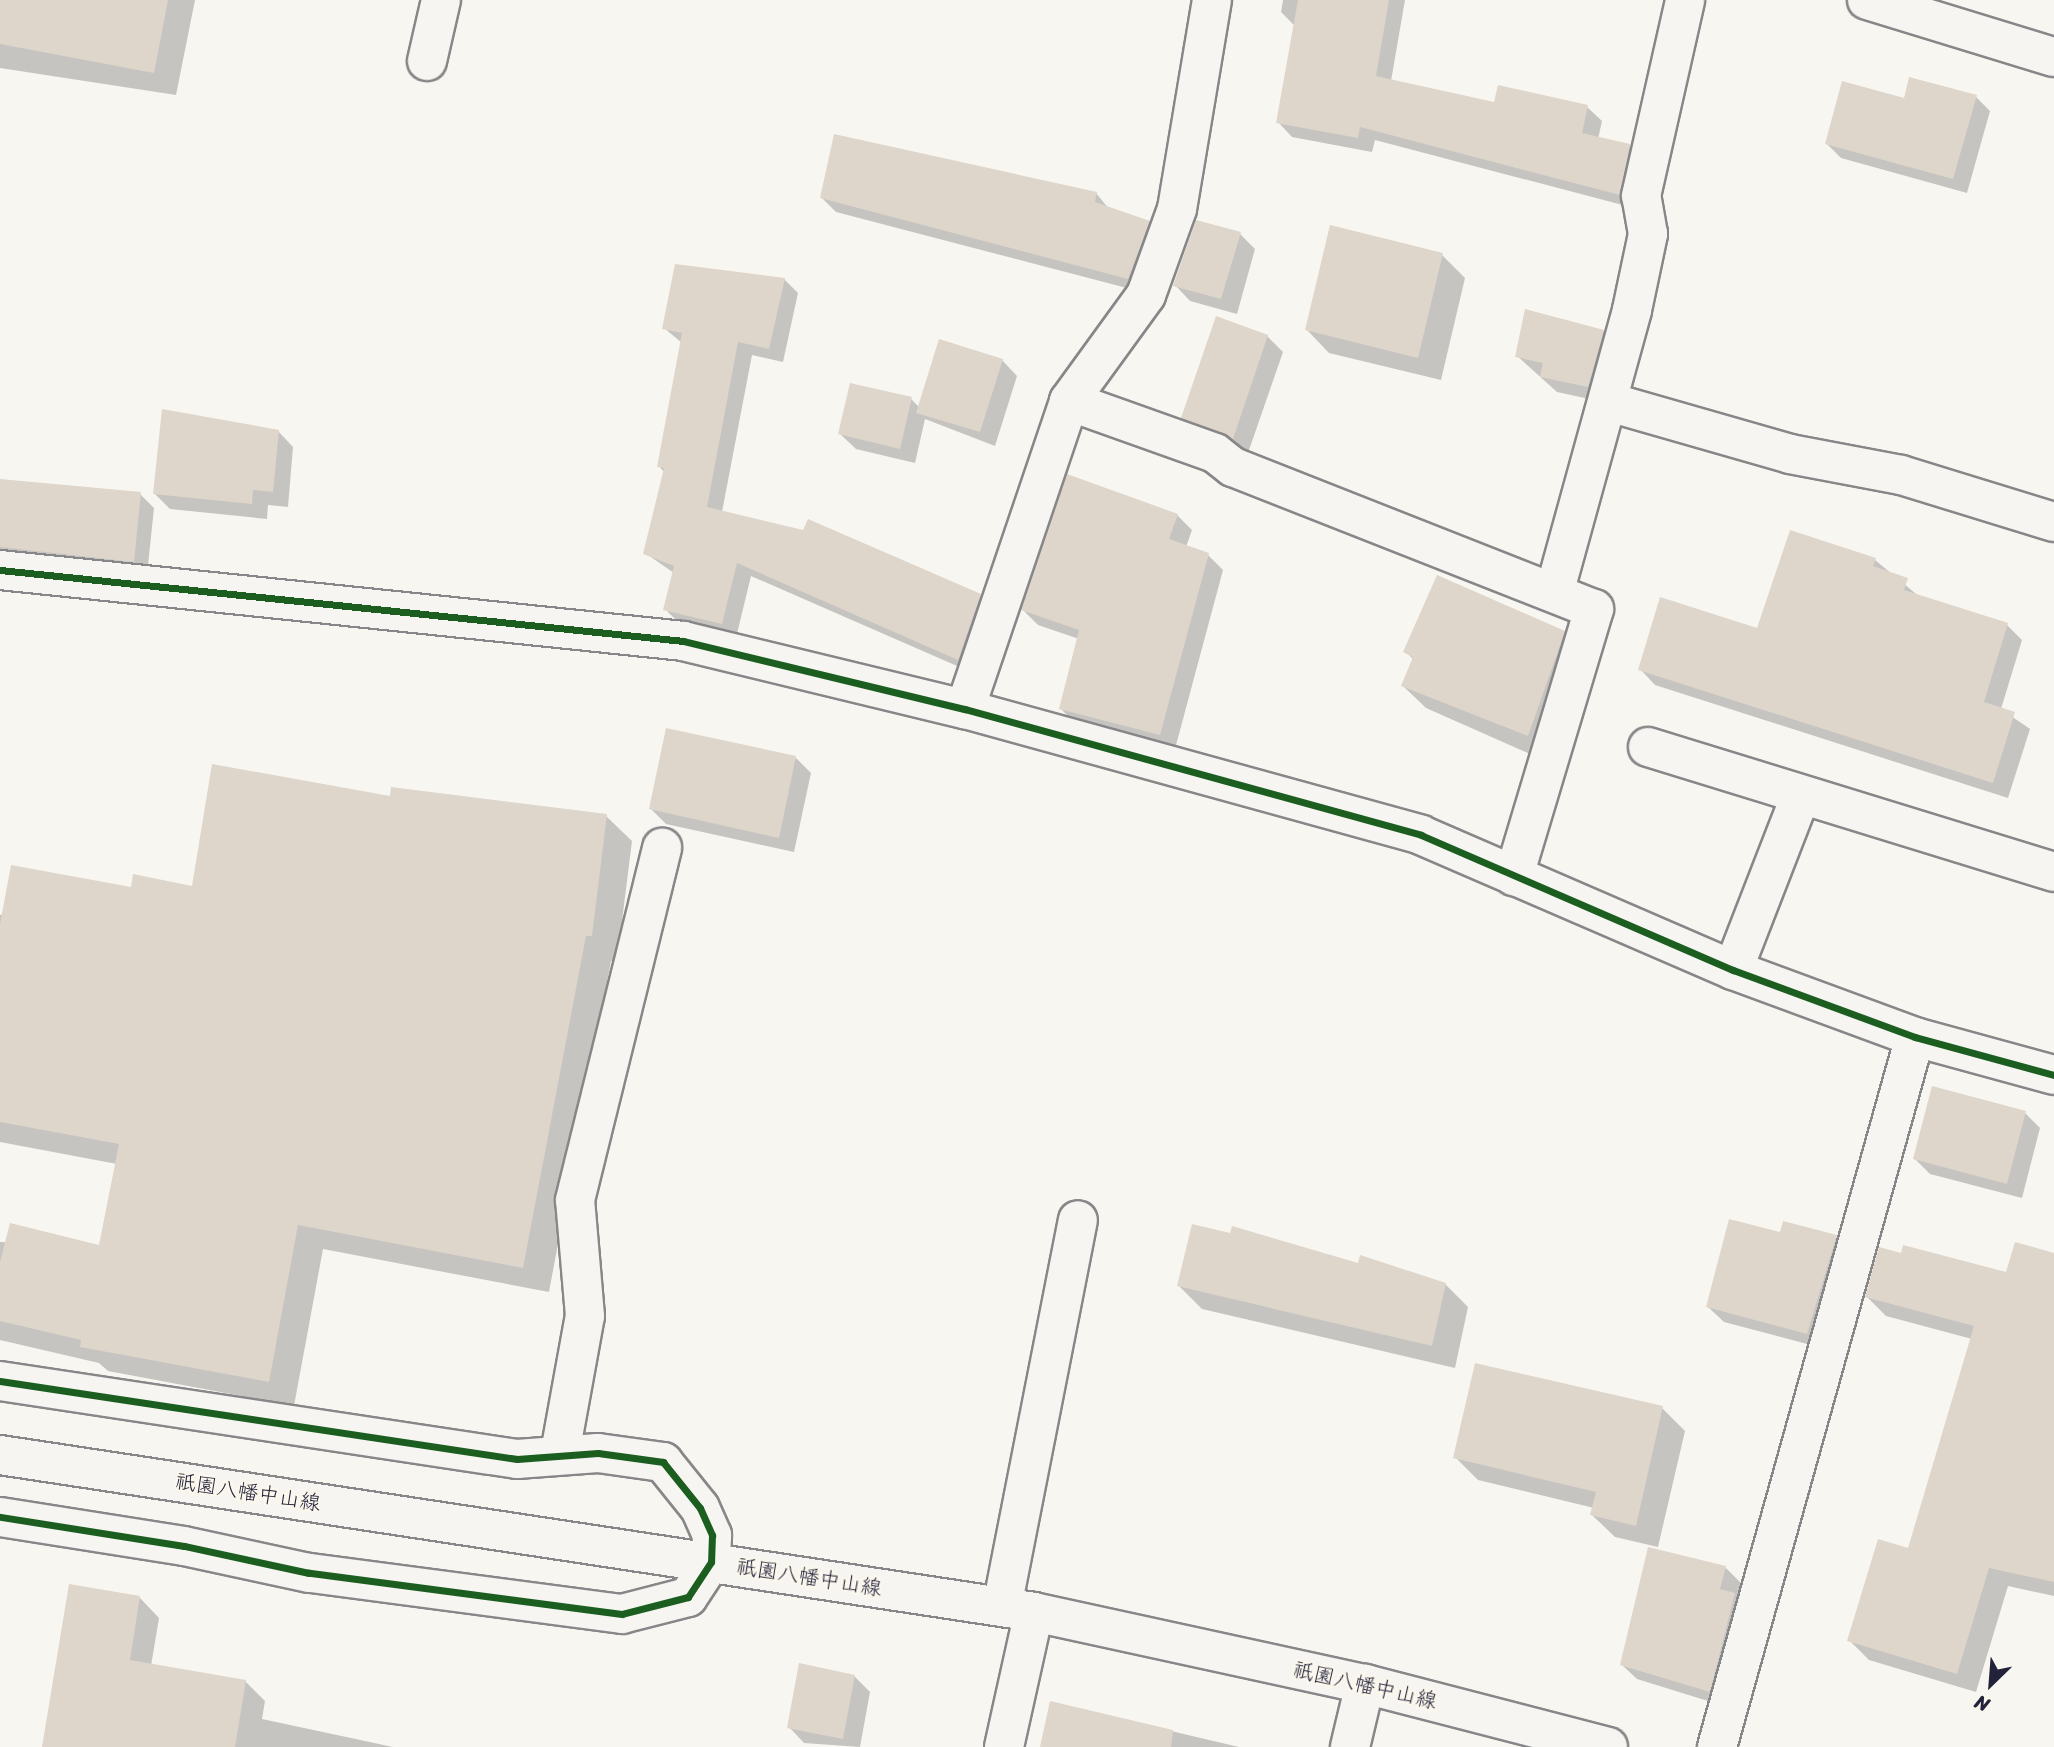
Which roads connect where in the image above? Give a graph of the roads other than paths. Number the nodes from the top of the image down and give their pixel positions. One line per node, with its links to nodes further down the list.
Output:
1 (441, 0): 6 (street)
2 (1212, 0): 7 (street)
3 (1685, 0): 8 (street)
4 (1867, 0): 5 (street)
5 (2054, 57)
6 (427, 61)
7 (1069, 401): 11 (street); 12 (street)
8 (1609, 402): 9 (street); 11 (street)
9 (2054, 522)
10 (0, 570): 12 (street)
11 (1555, 590): 17 (street)
12 (965, 709): 17 (street)
13 (1648, 747): 14 (street)
14 (1801, 794): 16 (street); 18 (street)
15 (662, 848): 23 (street)
16 (2054, 872)
17 (1514, 876): 18 (street)
18 (1733, 970): 19 (street)
19 (1915, 1037): 20 (street); 32 (street)
20 (2054, 1075)
21 (1078, 1220): 27 (street)
22 (0, 1381): 23 (street)
23 (559, 1453): 26 (street)
24 (0, 1455): 26 (street, 祇園八幡中山線)
25 (0, 1517): 26 (street)
26 (711, 1562): 27 (street, 祇園八幡中山線)
27 (1018, 1609): 28 (street, 祇園八幡中山線); 29 (street)
28 (1365, 1684): 30 (street); 31 (street, 祇園八幡中山線)
29 (1004, 1747)
30 (1350, 1747)
31 (1604, 1747)
32 (1717, 1747)

